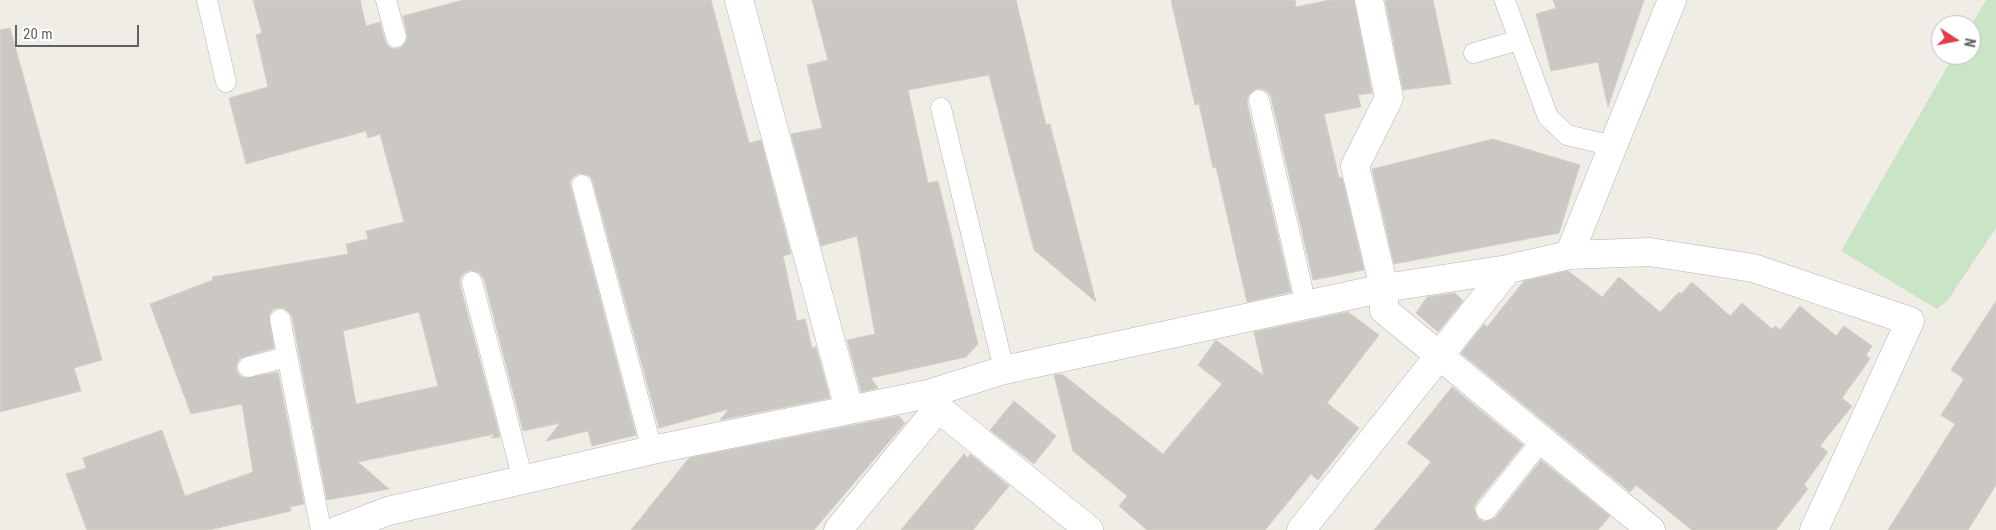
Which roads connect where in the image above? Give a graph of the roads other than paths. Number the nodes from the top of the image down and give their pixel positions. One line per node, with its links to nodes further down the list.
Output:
1 (207, 0): 10 (lane)
2 (739, 0): 26 (street)
3 (1369, 0): 18 (street)
4 (1672, 0): 13 (street)
5 (390, 1): 7 (lane)
6 (1505, 2): 8 (lane)
7 (396, 37)
8 (1519, 40): 9 (lane); 13 (lane)
9 (1474, 52)
10 (226, 82)
11 (1259, 100): 19 (lane)
12 (941, 108): 24 (lane)
13 (1613, 146): 15 (street)
14 (582, 184): 28 (lane)
15 (1569, 256): 16 (street); 37 (street)
16 (1508, 270): 18 (street); 21 (street)
17 (472, 282): 29 (lane)
18 (1384, 288): 19 (street); 21 (street)
19 (1306, 304): 24 (street)
20 (280, 319): 22 (lane)
21 (1440, 356): 27 (street); 35 (street)
22 (287, 357): 23 (lane); 31 (lane)
23 (248, 367)
24 (1004, 370): 25 (street)
25 (933, 401): 26 (street); 33 (street); 34 (street)
26 (849, 409): 28 (street)
27 (1542, 440): 30 (lane); 36 (street)
28 (652, 450): 29 (street)
29 (523, 480): 32 (street)
30 (1486, 510)
31 (321, 530)
32 (338, 530)
33 (838, 530)
34 (1090, 530)
35 (1301, 530)
36 (1651, 530)
37 (1814, 530)

